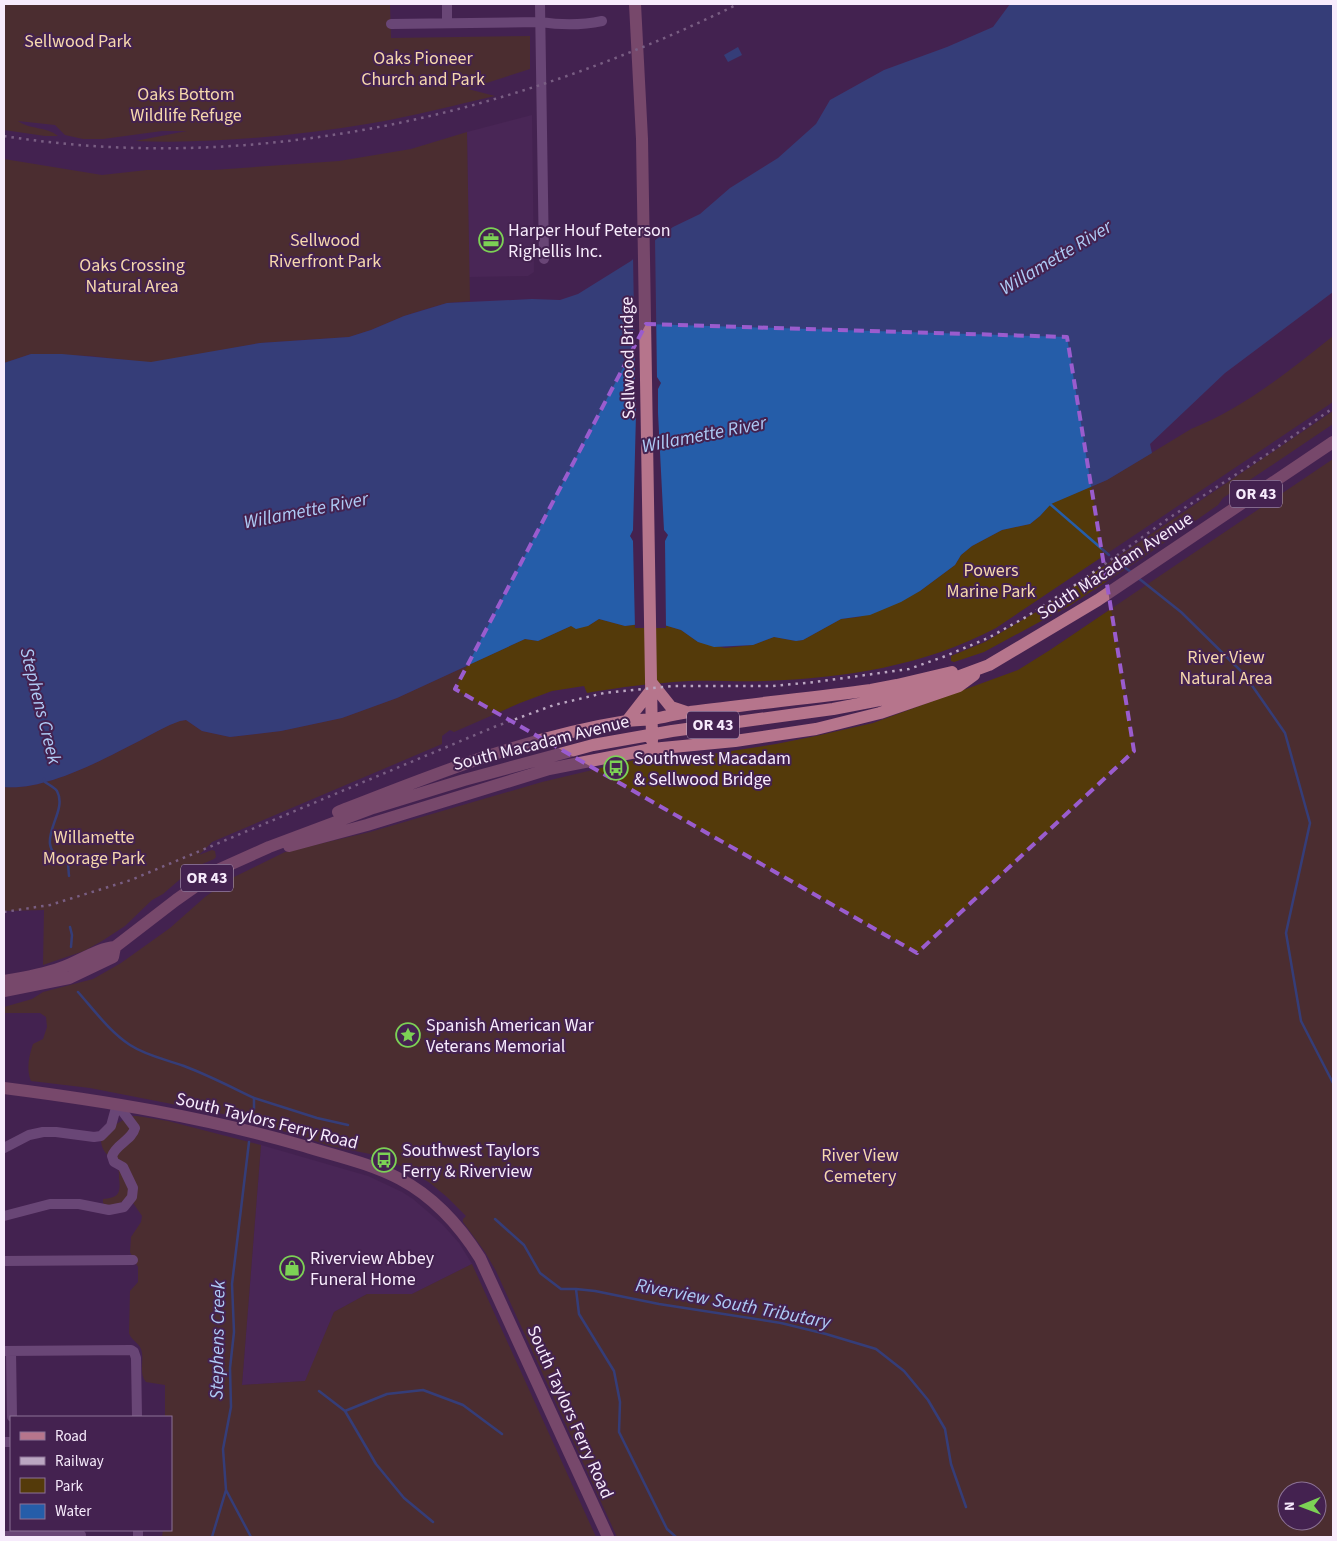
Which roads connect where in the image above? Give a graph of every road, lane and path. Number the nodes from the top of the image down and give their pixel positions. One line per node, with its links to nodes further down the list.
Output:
1 (447, 4): 6 (street)
2 (540, 4): 5 (street)
3 (635, 4): 11 (main road, Sellwood Bridge)
4 (602, 21): 5 (street)
5 (540, 22): 6 (street); 8 (street)
6 (447, 23): 7 (street)
7 (391, 24)
8 (544, 259)
9 (1333, 442): 10 (main road, South Macadam Avenue / OR 43)
10 (989, 665): 12 (main road); 15 (main road); 16 (main road, South Macadam Avenue / OR 43)
11 (651, 686): 12 (main road); 13 (main road, Sellwood Bridge); 14 (main road)
12 (688, 712): 13 (main road)
13 (652, 719): 14 (main road); 15 (main road, Sellwood Bridge)
14 (627, 721): 16 (main road)
15 (652, 748): 17 (main road)
16 (312, 830): 17 (main road, South Macadam Avenue / OR 43)
17 (269, 846): 18 (main road, South Macadam Avenue / OR 43)
18 (115, 947): 19 (main road, South Macadam Avenue / OR 43); 21 (main road, South Macadam Avenue / OR 43)
19 (50, 972): 20 (main road, South Macadam Avenue / OR 43); 21 (main road)
20 (4, 981)
21 (42, 985): 22 (main road, South Macadam Avenue / OR 43)
22 (4, 991)
23 (4, 1088): 24 (main road, South Taylors Ferry Road)
24 (117, 1104): 25 (street); 26 (street); 34 (main road, South Taylors Ferry Road)
25 (4, 1148)
26 (4, 1216)
27 (133, 1260): 28 (street)
28 (4, 1261)
29 (7, 1351): 30 (street); 31 (street)
30 (12, 1416)
31 (137, 1416)
32 (11, 1535): 33 (street)
33 (82, 1535)
34 (608, 1537)

